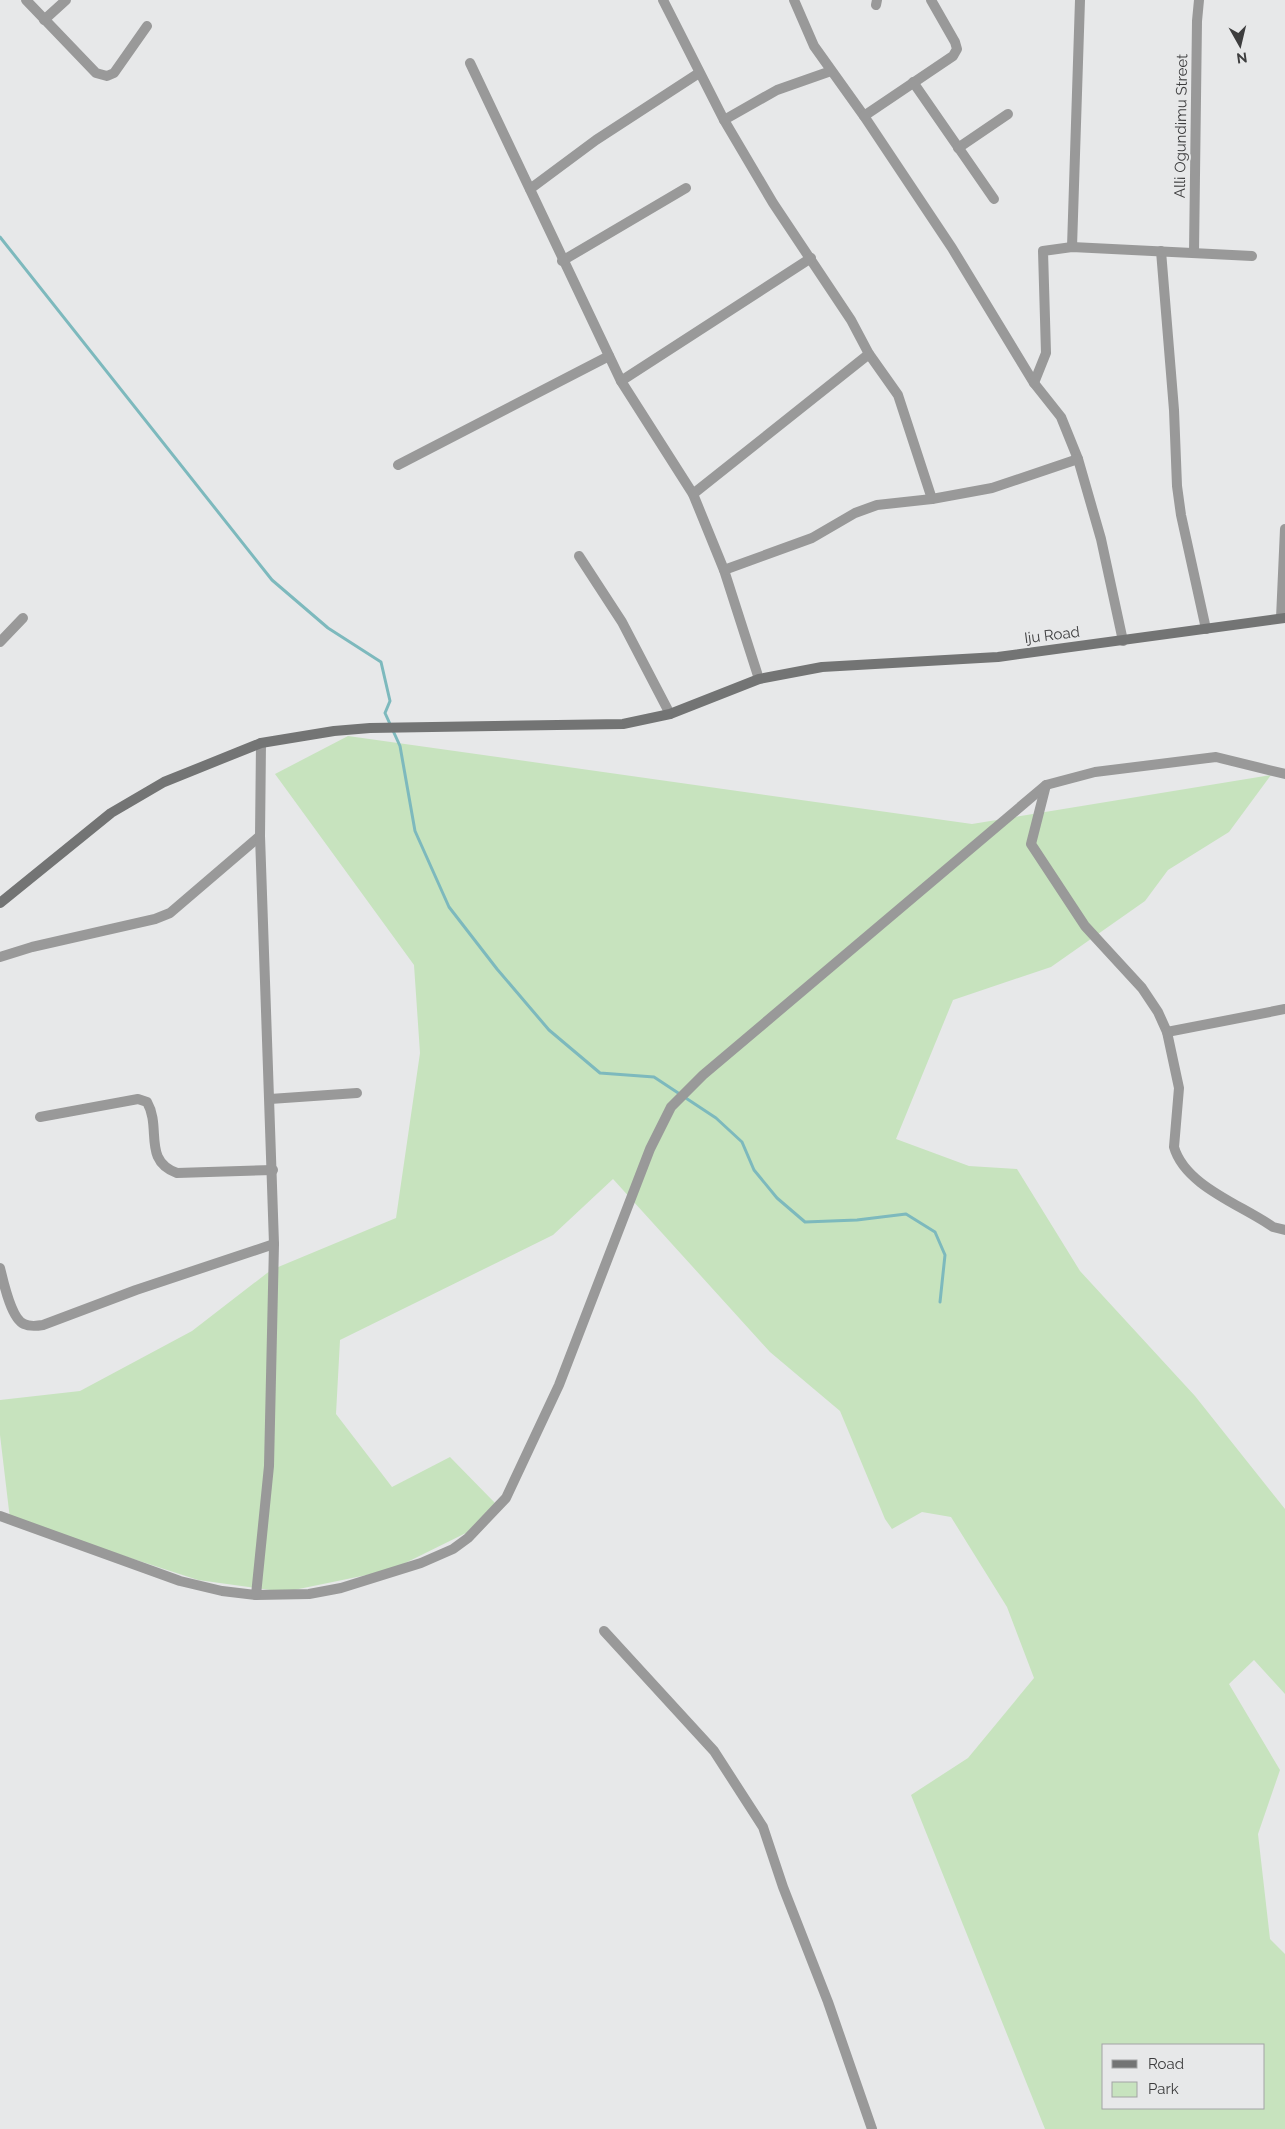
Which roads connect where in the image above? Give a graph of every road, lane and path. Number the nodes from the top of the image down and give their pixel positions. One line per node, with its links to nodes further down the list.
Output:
1 (26, 0): 8 (street)
2 (66, 0): 8 (street)
3 (663, 0): 12 (street)
4 (794, 0): 11 (street)
5 (931, 0): 13 (street)
6 (1080, 0): 21 (street)
7 (1199, 0): 23 (street, Alli Ogundimu Street)
8 (44, 20): 9 (street)
9 (147, 26)
10 (470, 63): 19 (street)
11 (831, 71): 15 (street); 16 (street)
12 (699, 73): 16 (street); 19 (street)
13 (913, 82): 15 (street); 17 (street)
14 (1008, 114): 17 (street)
15 (864, 116): 30 (street)
16 (724, 120): 25 (street)
17 (958, 148): 20 (street)
18 (686, 188): 26 (street)
19 (530, 189): 26 (street)
20 (994, 199)
21 (1072, 247): 22 (street); 30 (street)
22 (1161, 251): 23 (street); 40 (street)
23 (1194, 252): 24 (street)
24 (1252, 256)
25 (811, 258): 27 (street); 29 (street)
26 (562, 261): 28 (street)
27 (869, 354): 33 (street); 34 (street)
28 (609, 356): 29 (street); 32 (street)
29 (621, 381): 33 (street)
30 (1034, 383): 31 (street)
31 (1078, 459): 34 (street); 41 (street)
32 (398, 465)
33 (693, 494): 37 (street)
34 (932, 499): 37 (street)
35 (1285, 529): 39 (street)
36 (579, 556): 44 (street)
37 (724, 570): 43 (street)
38 (23, 618): 42 (street)
39 (1283, 618): 40 (main road, Iju Road)
40 (1206, 629): 41 (main road, Iju Road)
41 (1123, 641): 43 (main road, Iju Road)
42 (0, 642)
43 (759, 679): 44 (main road, Iju Road)
44 (670, 714): 45 (main road, Iju Road)
45 (260, 743): 48 (street); 49 (main road, Iju Road)
46 (1285, 774): 47 (street)
47 (1046, 785): 52 (street); 61 (street)
48 (260, 836): 50 (street); 54 (street)
49 (0, 903)
50 (0, 957)
51 (1285, 1009): 52 (street)
52 (1167, 1032): 57 (street)
53 (357, 1093): 54 (street)
54 (270, 1099): 56 (street)
55 (40, 1117): 56 (street)
56 (273, 1170): 58 (street)
57 (1285, 1230)
58 (274, 1244): 59 (street); 61 (street)
59 (0, 1268)
60 (0, 1516): 61 (street)
61 (256, 1594)
62 (604, 1631): 63 (street)
63 (872, 2129)

